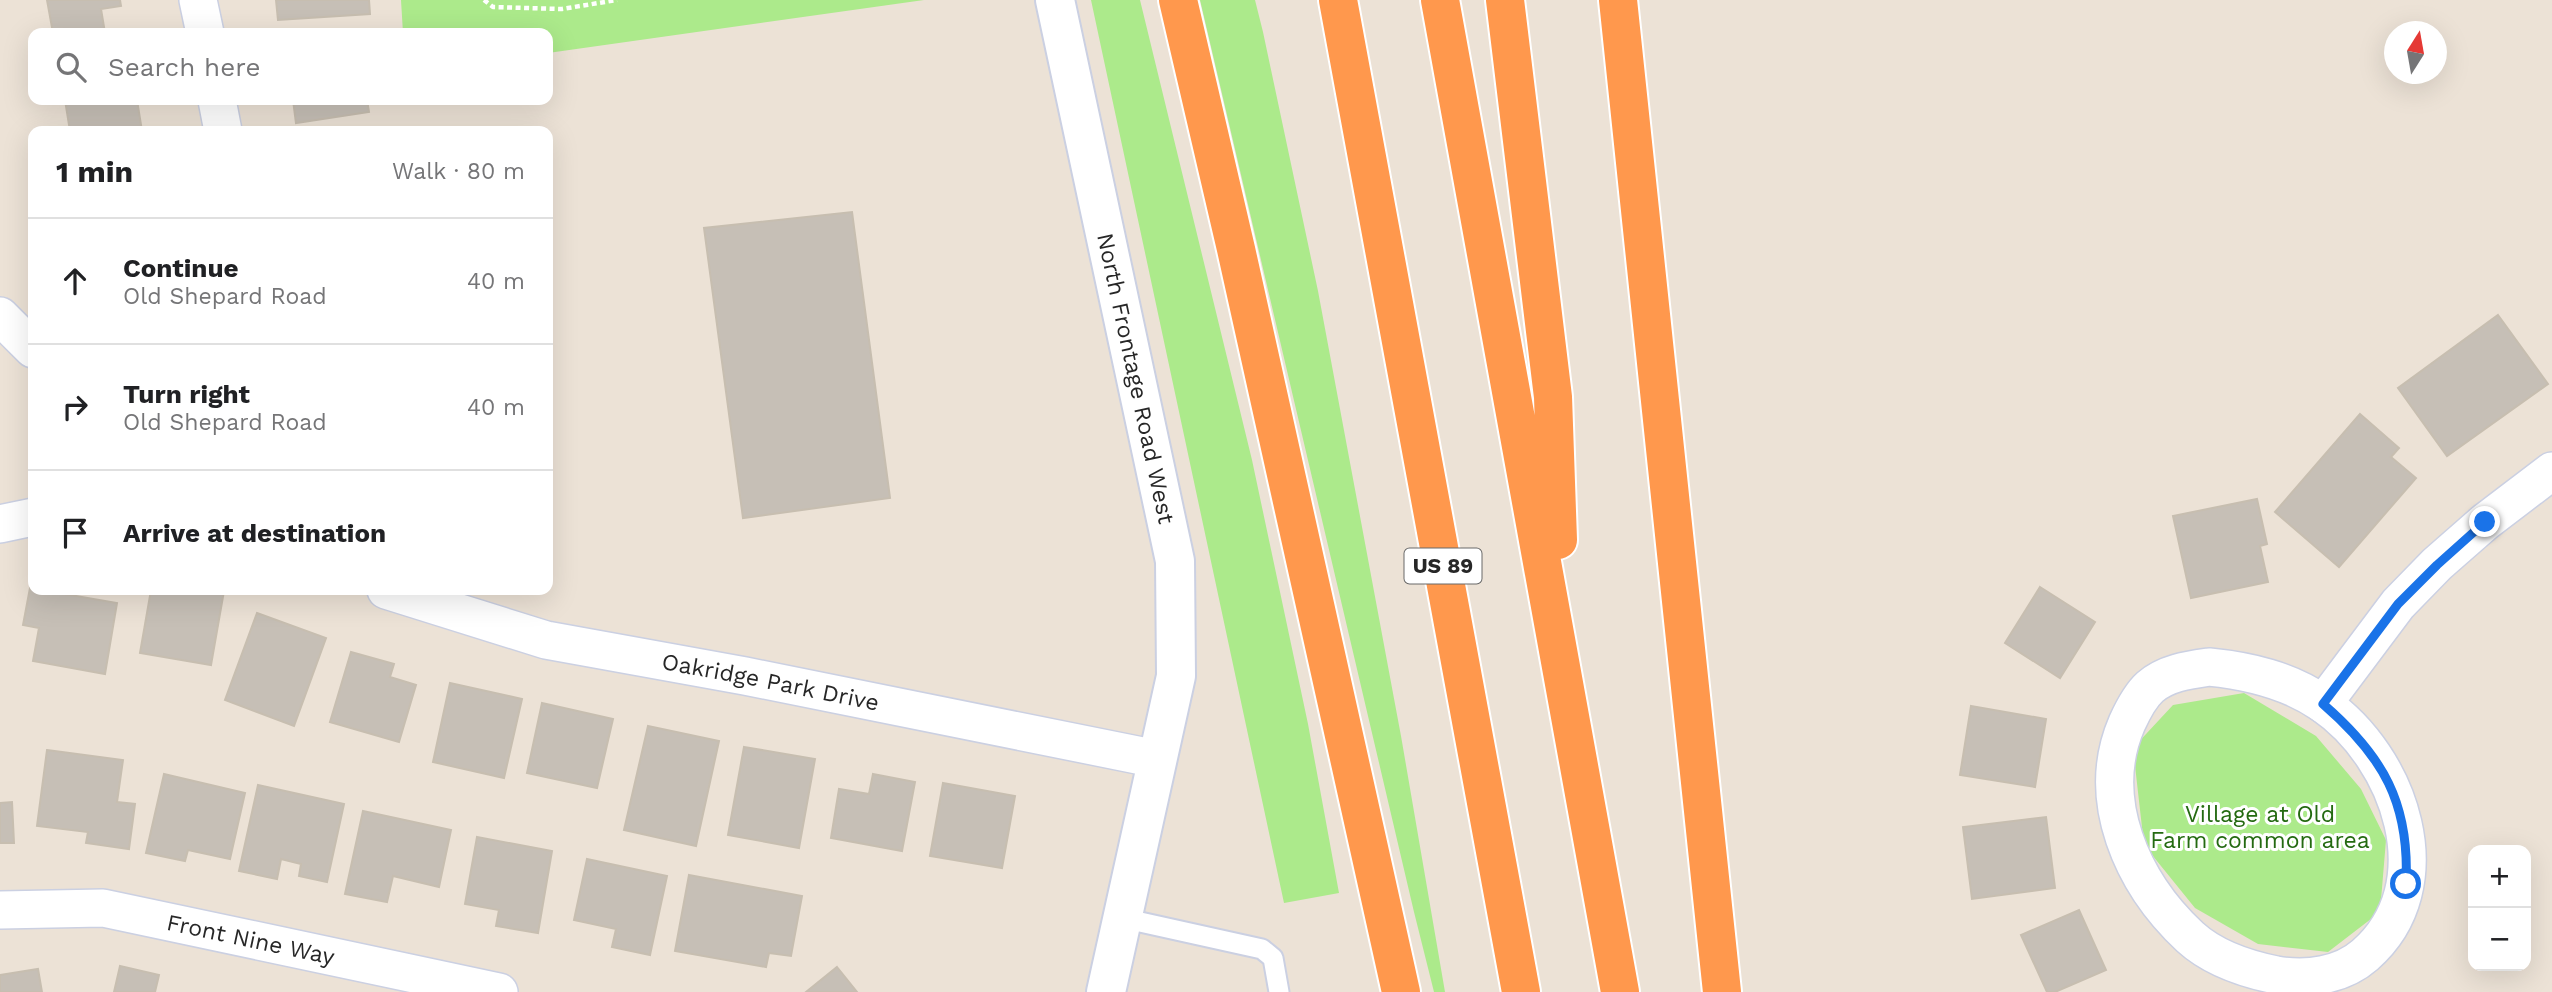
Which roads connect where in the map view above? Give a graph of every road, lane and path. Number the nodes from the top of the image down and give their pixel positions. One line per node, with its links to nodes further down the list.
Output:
1 (198, 0): 12 (street)
2 (484, 0): 3 (path)
3 (617, 0)
4 (1055, 0): 25 (street, North Frontage Road West)
5 (1178, 0): 32 (highway)
6 (1313, 0): 15 (highway)
7 (1338, 0): 15 (highway, US 89)
8 (1440, 0): 23 (highway)
9 (1506, 0): 23 (highway)
10 (1590, 0): 16 (highway)
11 (1618, 0): 16 (highway)
12 (204, 28)
13 (218, 105): 14 (street)
14 (222, 126)
15 (1364, 140): 33 (highway, US 89)
16 (1634, 162): 35 (highway)
17 (0, 316): 18 (street)
18 (28, 344)
19 (2552, 471): 24 (street)
20 (28, 518): 21 (street)
21 (0, 524)
22 (402, 595): 25 (street, Oakridge Park Drive)
23 (1561, 665): 34 (highway)
24 (2323, 704): 28 (street); 28 (street)
25 (1157, 759): 27 (street, North Frontage Road West)
26 (0, 910): 29 (street, Front Nine Way)
27 (1122, 918): 30 (street, North Frontage Road West); 31 (lane)
28 (2225, 977)
29 (499, 992)
30 (1106, 992)
31 (1279, 992)
32 (1401, 992)
33 (1521, 992)
34 (1620, 992)
35 (1722, 992)

